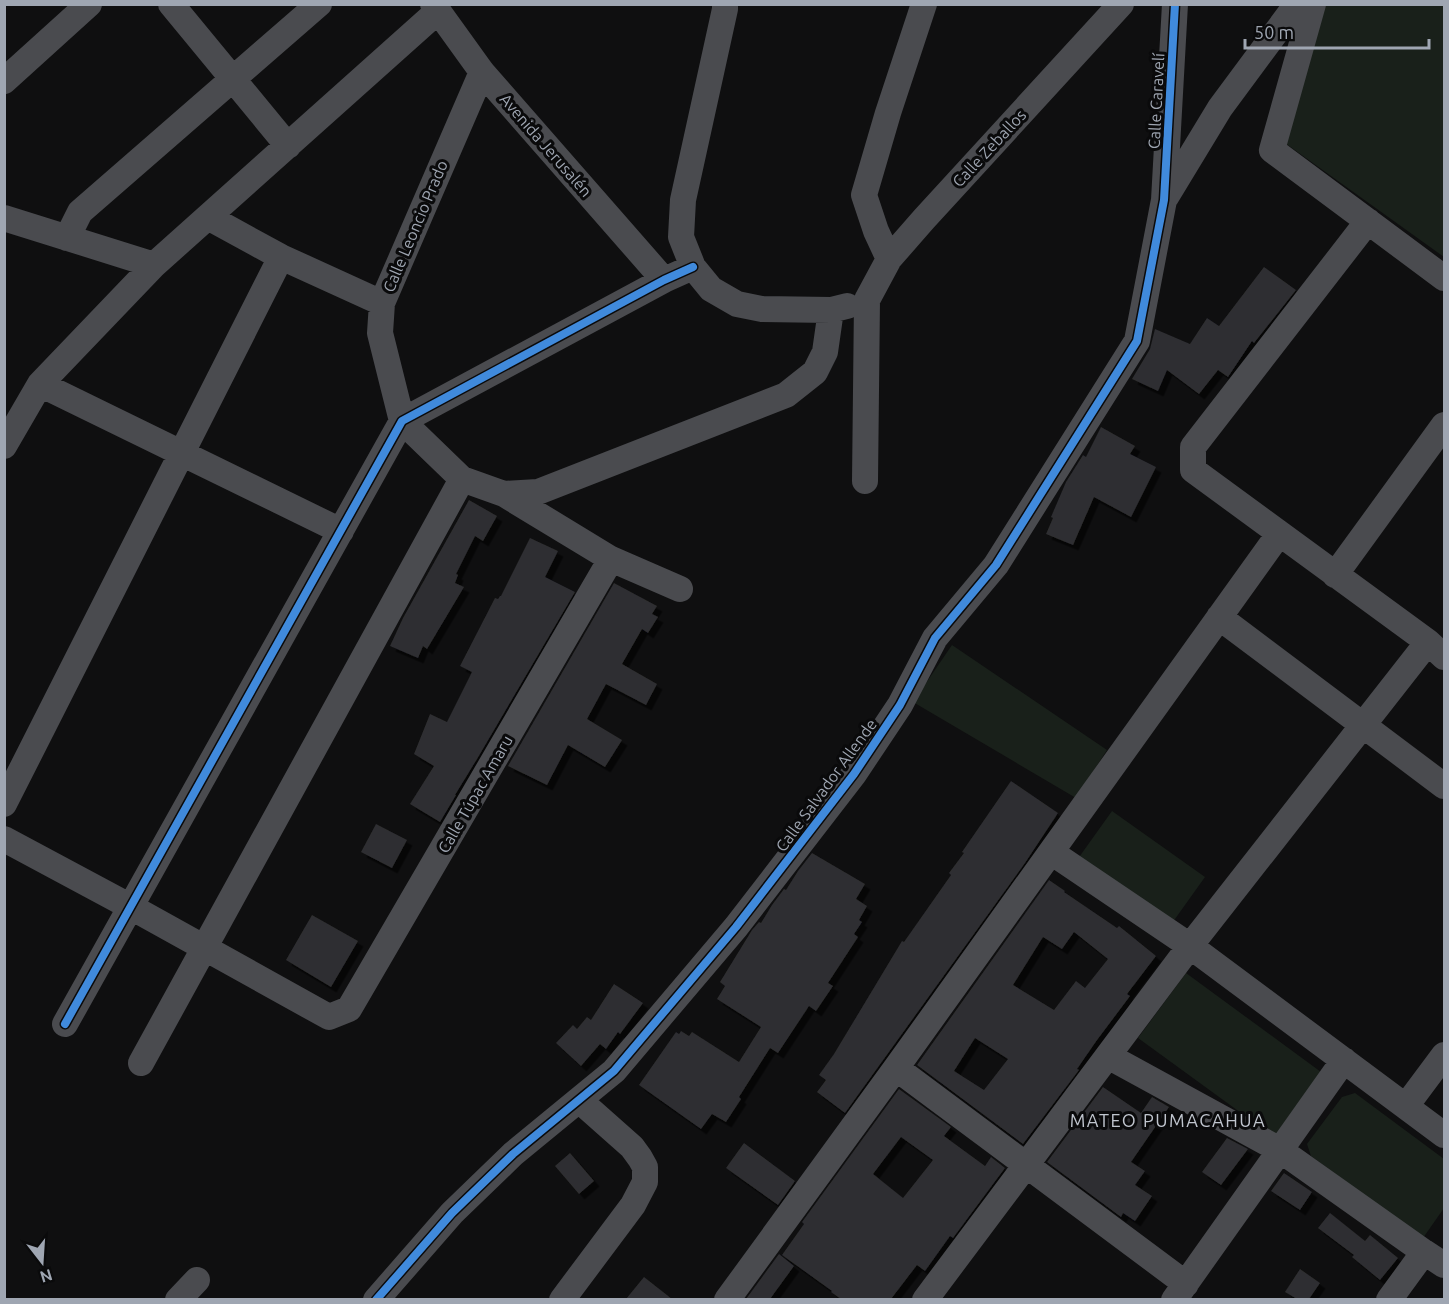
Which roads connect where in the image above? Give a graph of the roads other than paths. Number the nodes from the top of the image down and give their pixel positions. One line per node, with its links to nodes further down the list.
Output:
1 (88, 4): 13 (street)
2 (171, 4): 12 (street)
3 (319, 4): 12 (street)
4 (724, 4): 23 (street)
5 (924, 4): 21 (street)
6 (1121, 4): 21 (street, Calle Zeballos)
7 (1175, 4): 15 (street, Calle Caravelí)
8 (1297, 4): 15 (street)
9 (1313, 4): 18 (street)
10 (436, 8): 11 (street, Avenida Jerusalén); 14 (street)
11 (482, 72): 25 (street, Avenida Jerusalén); 27 (street, Calle Leoncio Prado)
12 (233, 79): 14 (street); 19 (street)
13 (4, 81)
14 (288, 146): 16 (street)
15 (1164, 200): 58 (street, Calle Salvador Allende)
16 (208, 217): 20 (street); 22 (street)
17 (4, 218): 19 (street)
18 (1368, 221): 24 (street); 38 (street)
19 (67, 238): 22 (street)
20 (281, 257): 27 (street); 33 (street)
21 (889, 260): 26 (street, Calle Zeballos)
22 (154, 265): 29 (street)
23 (693, 267): 25 (street); 28 (street)
24 (1444, 278)
25 (664, 280): 30 (street)
26 (867, 300): 28 (street); 35 (street)
27 (382, 303): 30 (street, Calle Leoncio Prado)
28 (831, 310): 36 (street)
29 (40, 384): 32 (street); 33 (street)
30 (402, 421): 34 (street); 37 (street)
31 (1444, 425): 40 (street)
32 (4, 446)
33 (182, 453): 37 (street); 46 (street)
34 (462, 480): 36 (street); 51 (street)
35 (865, 481)
36 (504, 494): 39 (street)
37 (341, 531): 49 (street)
38 (1279, 534): 40 (street); 42 (street)
39 (611, 560): 41 (street); 51 (street, Calle Túpac Amaru)
40 (1335, 575): 43 (street)
41 (680, 589)
42 (1219, 617): 44 (street); 48 (street)
43 (1436, 649): 44 (street)
44 (1363, 724): 45 (street); 50 (street)
45 (1444, 786)
46 (4, 804)
47 (4, 839): 49 (street)
48 (1051, 852): 50 (street); 57 (street)
49 (131, 907): 51 (street); 52 (street)
50 (1190, 946): 54 (street); 55 (street)
51 (205, 948): 56 (street)
52 (65, 1024)
53 (1444, 1055): 59 (street)
54 (1108, 1056): 61 (street); 62 (street)
55 (1344, 1060): 59 (street); 61 (street)
56 (141, 1063)
57 (896, 1068): 62 (street); 69 (street)
58 (579, 1100): 67 (street, Calle Salvador Allende); 68 (street)
59 (1406, 1106): 60 (street)
60 (1444, 1135)
61 (1280, 1149): 63 (street); 65 (street)
62 (1026, 1164): 65 (street); 70 (street)
63 (1434, 1258): 71 (street)
64 (197, 1280): 66 (street)
65 (1180, 1292)
66 (178, 1299)
67 (376, 1299)
68 (562, 1299)
69 (727, 1299)
70 (925, 1299)
71 (1389, 1299)

